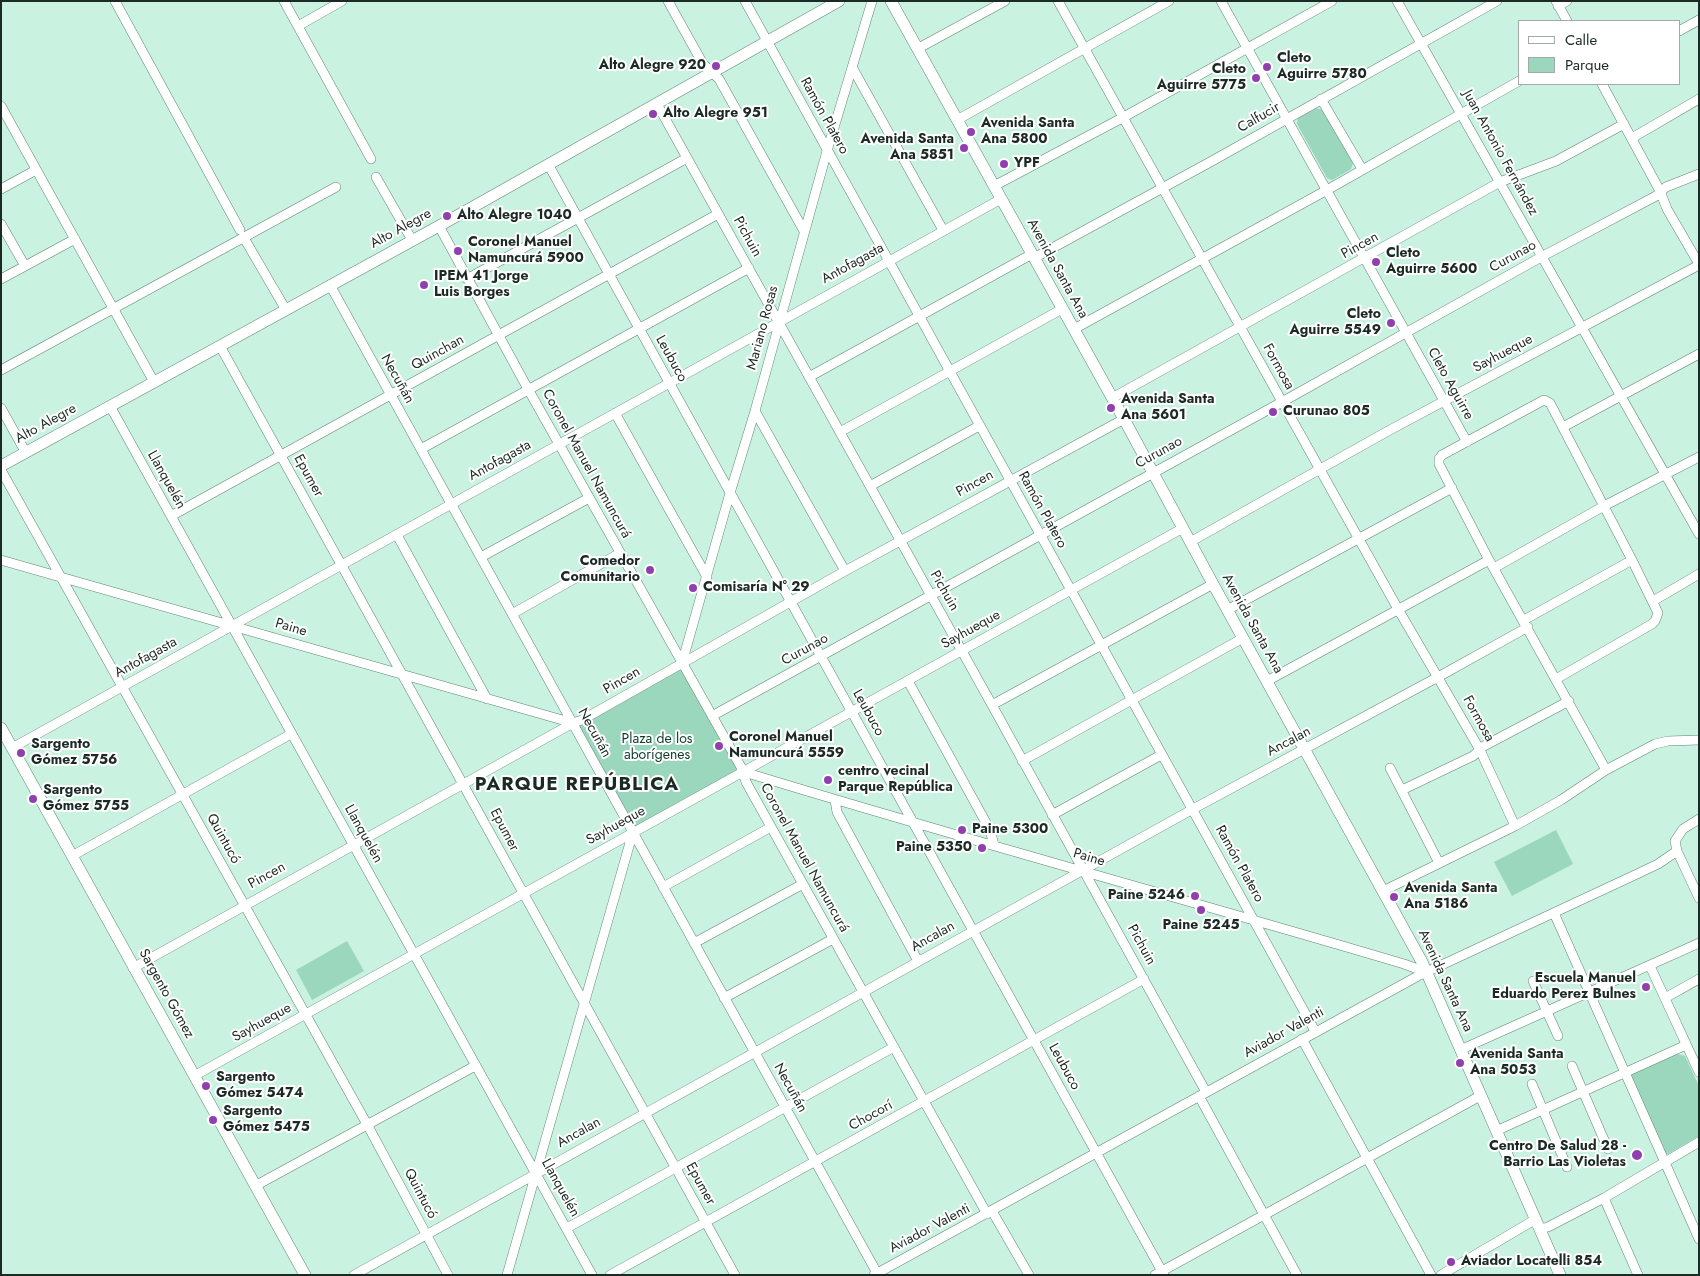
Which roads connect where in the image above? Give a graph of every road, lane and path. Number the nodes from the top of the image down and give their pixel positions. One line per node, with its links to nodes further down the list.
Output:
1 (115, 1): 63 (street)
2 (284, 1): 20 (street)
3 (342, 1): 20 (street)
4 (668, 1): 28 (street)
5 (745, 1): 22 (street, Ramón Platero)
6 (839, 1): 22 (main road, Alto Alegre)
7 (872, 1): 27 (street, Mariano Rosas)
8 (890, 1): 25 (main road, Avenida Santa Ana)
9 (1005, 1): 25 (street)
10 (1058, 1): 26 (street, Formosa)
11 (1169, 1): 26 (street)
12 (1221, 1): 24 (street, Cleto Aguirre)
13 (1332, 1): 24 (street)
14 (1397, 1): 23 (street, Juan Antonio Fernández)
15 (1496, 1): 23 (street, Calfucir)
16 (1568, 1): 17 (street)
17 (1557, 4): 18 (street)
18 (1566, 20)
19 (1699, 20): 21 (street)
20 (298, 26): 43 (street)
21 (1680, 30)
22 (767, 42): 28 (main road, Alto Alegre); 41 (street, Ramón Platero)
23 (1421, 43): 31 (street, Calfucir); 35 (street, Juan Antonio Fernández)
24 (1248, 48): 36 (street); 37 (street, Cleto Aguirre)
25 (917, 49): 38 (main road, Avenida Santa Ana)
26 (1084, 49): 36 (street, Formosa); 38 (street)
27 (852, 68): 41 (street, Mariano Rosas); 61 (street)
28 (712, 73): 33 (main road, Alto Alegre); 62 (street)
29 (1518, 82): 35 (street)
30 (1603, 85): 39 (street)
31 (1321, 98): 37 (street, Calfucir); 45 (street)
32 (1699, 99): 40 (street)
33 (657, 104): 42 (street, Pichuin); 44 (main road, Alto Alegre)
34 (1, 106): 46 (street)
35 (1462, 113): 45 (street); 49 (street, Juan Antonio Fernández)
36 (1122, 118): 50 (street); 52 (street, Formosa)
37 (1287, 118): 52 (street, Calfucir); 54 (street, Cleto Aguirre)
38 (957, 120): 50 (main road, Avenida Santa Ana)
39 (1624, 124): 40 (street); 49 (street, Pincen)
40 (1632, 138): 55 (street)
41 (827, 151): 62 (street, Mariano Rosas); 70 (street, Ramón Platero)
42 (687, 158): 57 (street, Pichuin); 58 (street)
43 (371, 159)
44 (548, 164): 58 (street, Leubuco); 60 (main road, Alto Alegre)
45 (1362, 169): 54 (street)
46 (36, 170): 53 (street); 64 (street)
47 (1699, 174): 55 (street, Curunao)
48 (376, 177): 65 (street)
49 (1500, 182): 67 (street, Juan Antonio Fernández); 69 (street, Pincen)
50 (994, 186): 56 (main road, Avenida Santa Ana)
51 (336, 188): 63 (street)
52 (1162, 188): 66 (street, Calfucir); 68 (street, Formosa)
53 (1, 189)
54 (1327, 190): 68 (street); 69 (street, Cleto Aguirre)
55 (1660, 191): 67 (street, Curunao); 71 (street)
56 (1001, 199): 61 (street, Antofagasta); 66 (main road, Avenida Santa Ana)
57 (718, 214): 73 (street, Pichuin); 74 (street, Quinchan)
58 (579, 219): 74 (street, Leubuco); 75 (street)
59 (1, 224): 72 (street)
60 (439, 226): 65 (main road, Alto Alegre); 75 (street, Coronel Manuel Namuncurá)
61 (943, 230): 70 (street, Antofagasta)
62 (804, 232): 82 (street, Mariano Rosas)
63 (242, 234): 78 (street); 80 (street)
64 (75, 239): 72 (street); 78 (street)
65 (412, 240): 77 (main road, Alto Alegre)
66 (1033, 256): 79 (main road, Avenida Santa Ana); 81 (street, Calfucir)
67 (1543, 256): 83 (street, Juan Antonio Fernández); 87 (street, Curunao)
68 (1202, 258): 85 (street, Formosa); 86 (street)
69 (1365, 258): 85 (street, Pincen); 87 (street, Cleto Aguirre)
70 (888, 260): 81 (street, Ramón Platero); 82 (street, Antofagasta)
71 (1699, 265): 83 (street, Sayhueque)
72 (25, 266): 76 (street)
73 (748, 268): 82 (street, Pichuin); 84 (street)
74 (609, 274): 84 (street, Leubuco); 88 (street, Quinchan)
75 (467, 279): 88 (street, Coronel Manuel Namuncurá)
76 (1, 280)
77 (330, 286): 80 (main road, Alto Alegre); 98 (street, Necuñán)
78 (113, 309): 91 (street); 94 (street)
79 (1062, 309): 86 (main road, Avenida Santa Ana); 92 (street)
80 (286, 310): 89 (main road, Alto Alegre)
81 (919, 316): 92 (street, Ramón Platero); 93 (street, Calfucir)
82 (779, 321): 93 (street, Pichuin); 95 (street, Antofagasta); 104 (street, Mariano Rosas)
83 (1582, 326): 97 (street, Juan Antonio Fernández); 100 (street, Sayhueque)
84 (638, 328): 95 (street, Leubuco); 96 (street)
85 (1240, 328): 99 (street, Pincen); 101 (street, Formosa)
86 (1074, 329): 99 (main road, Avenida Santa Ana)
87 (1406, 333): 100 (street, Cleto Aguirre); 101 (street, Curunao)
88 (498, 335): 96 (street, Coronel Manuel Namuncurá); 98 (street, Quinchan)
89 (220, 346): 94 (main road, Alto Alegre); 114 (street, Epumer)
90 (1699, 354): 97 (street)
91 (1, 370)
92 (950, 371): 107 (street, Ramón Platero); 109 (street)
93 (809, 377): 109 (street, Pichuin)
94 (154, 382): 102 (main road, Alto Alegre)
95 (669, 384): 105 (street, Antofagasta); 124 (street, Leubuco)
96 (528, 389): 111 (street, Coronel Manuel Namuncurá); 112 (street)
97 (1620, 395): 108 (street); 120 (street, Juan Antonio Fernández)
98 (390, 396): 112 (street, Necuñán); 114 (street, Quinchan)
99 (1112, 398): 106 (main road, Avenida Santa Ana)
100 (1444, 401): 110 (street, Cleto Aguirre); 118 (street, Sayhueque)
101 (1282, 402): 118 (street, Formosa); 119 (street, Curunao)
102 (110, 406): 113 (main road, Alto Alegre); 128 (street, Llanquelén)
103 (1, 408): 113 (street)
104 (755, 410): 124 (street, Mariano Rosas); 142 (street)
105 (615, 413): 111 (street, Antofagasta); 145 (street)
106 (1124, 419): 119 (main road, Avenida Santa Ana); 121 (street, Pincen)
107 (980, 426): 121 (street, Ramón Platero); 122 (street)
108 (1563, 427): 110 (street); 127 (street)
109 (840, 432): 122 (street, Pichuin)
110 (1467, 442): 123 (street, Cleto Aguirre)
111 (559, 444): 125 (street, Coronel Manuel Namuncurá); 126 (street, Antofagasta)
112 (421, 449): 126 (street, Necuñán)
113 (26, 453): 116 (main road, Alto Alegre)
114 (281, 456): 128 (street, Quinchan); 140 (street, Epumer)
115 (1699, 457): 120 (street)
116 (1, 466)
117 (1, 470): 144 (street, Quintucó)
118 (1321, 470): 133 (street, Formosa); 135 (street, Sayhueque)
119 (1153, 472): 129 (main road, Avenida Santa Ana); 132 (street, Curunao)
120 (1666, 475): 127 (street); 130 (street, Juan Antonio Fernández)
121 (1010, 481): 132 (street, Ramón Platero); 134 (street, Pincen)
122 (870, 486): 134 (street, Pichuin)
123 (1452, 488): 133 (street); 141 (street, Cleto Aguirre)
124 (730, 493): 145 (street, Mariano Rosas); 150 (street, Leubuco)
125 (589, 498): 136 (street, Coronel Manuel Namuncurá); 137 (street)
126 (451, 504): 131 (street, Antofagasta); 137 (street, Necuñán)
127 (1604, 506): 139 (street); 141 (street)
128 (171, 516): 155 (street, Llanquelén)
129 (1183, 528): 135 (main road, Avenida Santa Ana); 147 (street, Sayhueque)
130 (1699, 534)
131 (397, 535): 140 (street, Antofagasta); 167 (street)
132 (1040, 536): 147 (street, Ramón Platero); 148 (street, Curunao)
133 (1360, 539): 151 (street, Formosa); 152 (street)
134 (900, 541): 142 (street, Pincen); 148 (street, Pichuin)
135 (1190, 542): 146 (main road, Avenida Santa Ana)
136 (620, 553): 153 (street); 160 (street, Coronel Manuel Namuncurá)
137 (481, 557): 153 (street, Necuñán)
138 (1, 560): 144 (street, Paine)
139 (1632, 560): 149 (street); 154 (street, Ancalan)
140 (341, 564): 155 (street, Antofagasta); 161 (street, Epumer)
141 (1492, 564): 151 (street); 154 (street, Cleto Aguirre)
142 (845, 571): 150 (street, Pincen)
143 (1699, 574): 149 (street)
144 (61, 577): 155 (street, Paine); 166 (street, Quintucó)
145 (707, 577): 160 (street, Mariano Rosas)
146 (1213, 584): 152 (main road, Avenida Santa Ana); 157 (street)
147 (1070, 590): 157 (street, Ramón Platero); 158 (street, Sayhueque)
148 (931, 596): 158 (street, Pichuin); 159 (street, Curunao)
149 (1653, 601): 163 (street)
150 (790, 602): 159 (street, Leubuco); 160 (street, Pincen)
151 (1398, 609): 162 (street, Formosa); 165 (street)
152 (1227, 610): 156 (main road, Avenida Santa Ana)
153 (512, 614): 173 (street, Necuñán)
154 (1526, 623): 162 (street, Ancalan); 163 (street, Cleto Aguirre)
155 (232, 625): 161 (street, Paine); 166 (street, Antofagasta); 175 (street, Llanquelén)
156 (1243, 638): 165 (main road, Avenida Santa Ana); 168 (street)
157 (1102, 645): 168 (street, Ramón Platero); 170 (street)
158 (962, 651): 164 (street, Sayhueque); 170 (street, Pichuin)
159 (820, 657): 171 (street, Leubuco); 172 (street, Curunao)
160 (682, 663): 172 (street, Coronel Manuel Namuncurá); 173 (street, Pincen)
161 (402, 675): 167 (street, Paine); 185 (street, Epumer)
162 (1438, 677): 178 (street, Ancalan); 179 (street, Formosa)
163 (1556, 678): 169 (street, Cleto Aguirre)
164 (908, 681): 171 (street, Sayhueque); 197 (street)
165 (1267, 681): 178 (main road, Avenida Santa Ana)
166 (122, 686): 177 (street, Antofagasta); 187 (street, Quintucó)
167 (487, 699): 173 (street, Paine)
168 (1131, 699): 180 (street, Ramón Platero); 181 (street)
169 (1569, 701): 179 (street); 183 (street, Cleto Aguirre)
170 (992, 705): 181 (street, Pichuin)
171 (852, 712): 184 (street, Sayhueque); 192 (street, Leubuco)
172 (712, 716): 184 (street, Coronel Manuel Namuncurá)
173 (572, 723): 185 (street, Pincen); 195 (street, Necuñán)
174 (1, 728): 177 (main road, Sargento Gómez)
175 (291, 734): 187 (street); 196 (street, Llanquelén)
176 (1699, 740): 183 (street)
177 (12, 748): 199 (main road, Sargento Gómez)
178 (1305, 749): 189 (street, Ancalan); 204 (main road, Avenida Santa Ana)
179 (1480, 750): 186 (street); 193 (street, Formosa)
180 (1161, 755): 189 (street, Ramón Platero); 190 (street)
181 (1022, 761): 190 (street, Pichuin)
182 (1390, 768): 186 (street)
183 (1606, 770): 193 (street)
184 (744, 772): 188 (street, Paine); 194 (street, Coronel Manuel Namuncurá); 195 (street, Sayhueque)
185 (463, 784): 196 (street, Pincen); 205 (street, Epumer)
186 (1402, 790): 200 (street)
187 (183, 795): 199 (street); 207 (street, Quintucó)
188 (835, 800): 192 (street, Paine); 215 (street)
189 (1193, 809): 201 (street, Ancalan); 209 (street, Ramón Platero)
190 (1052, 816): 201 (street, Pichuin)
191 (1699, 820): 198 (street)
192 (912, 821): 197 (street, Paine); 210 (street, Leubuco)
193 (1515, 826): 200 (street)
194 (771, 827): 202 (street, Coronel Manuel Namuncurá); 203 (street)
195 (632, 832): 203 (street, Necuñán); 205 (street, Sayhueque); 226 (street)
196 (353, 845): 207 (street, Pincen); 214 (street, Llanquelén)
197 (994, 845): 201 (street, Paine)
198 (1677, 851): 206 (street); 208 (street, Aviador Valenti)
199 (72, 856): 217 (main road, Sargento Gómez)
200 (1439, 863): 204 (street)
201 (1083, 870): 209 (street, Paine); 210 (street, Ancalan); 219 (street, Pichuin)
202 (803, 884): 211 (street, Coronel Manuel Namuncurá); 212 (street)
203 (663, 887): 212 (street, Necuñán)
204 (1383, 891): 218 (main road, Avenida Santa Ana)
205 (522, 894): 214 (street, Sayhueque); 226 (street, Epumer)
206 (1699, 898)
207 (244, 905): 217 (street, Pincen); 228 (street, Quintucó)
208 (1554, 913): 218 (street, Aviador Valenti); 223 (street)
209 (1254, 919): 218 (street, Paine); 229 (street, Ramón Platero)
210 (973, 931): 215 (street, Ancalan); 232 (street, Leubuco)
211 (833, 939): 222 (street, Coronel Manuel Namuncurá); 224 (street)
212 (694, 943): 224 (street, Necuñán)
213 (1699, 943): 216 (street)
214 (413, 955): 228 (street, Sayhueque); 238 (street, Llanquelén)
215 (918, 961): 222 (street, Ancalan)
216 (1650, 966): 223 (street); 225 (street)
217 (133, 968): 242 (main road, Sargento Gómez)
218 (1426, 972): 229 (street, Aviador Valenti); 235 (main road, Avenida Santa Ana)
219 (1144, 979): 232 (street, Chocorí); 245 (street, Pichuin)
220 (1699, 979): 225 (street)
221 (1533, 981): 227 (street)
222 (864, 992): 234 (street, Coronel Manuel Namuncurá); 236 (street, Ancalan)
223 (1589, 992): 227 (street); 241 (street)
224 (724, 998): 236 (street, Necuñán)
225 (1665, 998): 233 (street)
226 (585, 1004): 250 (street, Epumer); 261 (street)
227 (1546, 1011): 230 (street); 235 (street)
228 (305, 1015): 242 (street, Sayhueque); 251 (street, Quintucó)
229 (1315, 1032): 231 (street, Aviador Valenti)
230 (1558, 1036)
231 (1302, 1039): 245 (street, Aviador Valenti); 256 (street)
232 (1033, 1040): 247 (street, Chocorí); 255 (street, Leubuco)
233 (1686, 1046): 237 (street); 241 (street)
234 (894, 1047): 247 (street, Coronel Manuel Namuncurá); 248 (street)
235 (1460, 1050): 246 (main road, Avenida Santa Ana)
236 (755, 1052): 248 (street, Necuñán); 250 (street, Ancalan)
237 (1696, 1061): 240 (street)
238 (475, 1066): 251 (street); 261 (street, Llanquelén)
239 (1572, 1066): 244 (street)
240 (1699, 1072)
241 (1624, 1073): 244 (street); 258 (street)
242 (194, 1076): 262 (main road, Sargento Gómez)
243 (1532, 1084): 249 (street)
244 (1583, 1092): 249 (street); 254 (street)
245 (1202, 1094): 255 (street, Aviador Valenti); 265 (street, Pichuin)
246 (1480, 1096): 252 (main road, Avenida Santa Ana); 256 (street)
247 (925, 1102): 257 (street, Chocorí); 264 (street, Coronel Manuel Namuncurá)
248 (784, 1108): 257 (street, Necuñán); 260 (street)
249 (1543, 1110): 252 (street); 259 (street)
250 (644, 1113): 260 (street, Epumer); 261 (street, Ancalan)
251 (368, 1126): 262 (street); 269 (street, Quintucó)
252 (1496, 1131): 267 (main road, Avenida Santa Ana)
253 (1699, 1142): 258 (street)
254 (1608, 1149)
255 (1095, 1153): 264 (street, Aviador Valenti); 271 (street, Leubuco)
256 (1368, 1158): 265 (street); 282 (street)
257 (815, 1162): 266 (street, Chocorí); 272 (street, Necuñán)
258 (1664, 1162): 263 (street); 270 (street)
259 (1567, 1167)
260 (676, 1168): 266 (street, Epumer); 268 (street)
261 (536, 1173): 268 (street, Llanquelén); 269 (street, Ancalan); 276 (street)
262 (255, 1186): 273 (main road, Sargento Gómez)
263 (1604, 1198): 267 (street); 285 (street)
264 (989, 1212): 272 (street, Aviador Valenti); 280 (street, Coronel Manuel Namuncurá)
265 (1264, 1215): 271 (street); 281 (street, Pichuin)
266 (706, 1222): 278 (street, Chocorí); 279 (street, Epumer)
267 (1538, 1224): 283 (street); 284 (main road, Avenida Santa Ana)
268 (567, 1228): 277 (street, Llanquelén)
269 (426, 1235): 274 (street, Ancalan); 275 (street, Quintucó)
270 (1699, 1239)
271 (1160, 1273)
272 (876, 1274)
273 (304, 1275)
274 (354, 1275)
275 (448, 1275)
276 (507, 1275)
277 (592, 1275)
278 (610, 1275)
279 (735, 1275)
280 (1029, 1275)
281 (1297, 1275)
282 (1431, 1275)
283 (1441, 1275)
284 (1560, 1275)
285 (1638, 1275)

